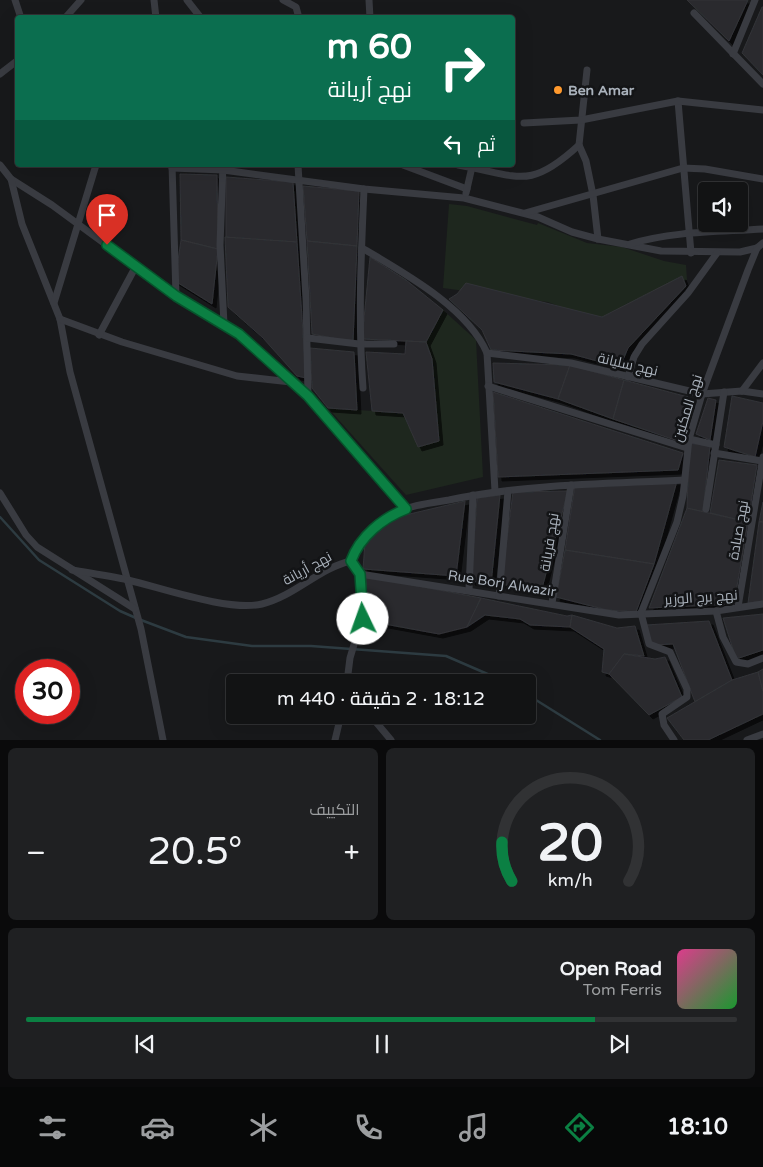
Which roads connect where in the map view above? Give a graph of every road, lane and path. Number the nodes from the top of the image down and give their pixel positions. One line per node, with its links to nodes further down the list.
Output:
1 (15, 0): 9 (street)
2 (81, 0): 10 (street)
3 (154, 0): 11 (street)
4 (187, 0): 12 (street)
5 (283, 0): 13 (street)
6 (369, 0): 14 (street)
7 (756, 0): 15 (street)
8 (694, 13): 15 (street)
9 (20, 15)
10 (68, 15)
11 (156, 15)
12 (199, 15)
13 (298, 15)
14 (370, 15)
15 (733, 54): 19 (street)
16 (15, 62): 18 (street)
17 (587, 70): 22 (street)
18 (0, 74)
19 (763, 84)
20 (678, 101): 21 (street); 22 (street); 33 (street)
21 (763, 110)
22 (581, 120): 23 (street); 24 (street)
23 (524, 123)
24 (579, 145): 31 (street); 39 (street)
25 (0, 165): 34 (street)
26 (95, 167): 42 (street)
27 (172, 167): 52 (street)
28 (198, 167): 32 (street)
29 (298, 167): 35 (street)
30 (408, 167): 38 (street)
31 (472, 167): 38 (street)
32 (223, 168): 35 (street); 55 (street)
33 (683, 168): 36 (street); 39 (street); 44 (street)
34 (11, 179): 42 (street); 53 (street)
35 (299, 179): 37 (street); 57 (street)
36 (763, 179)
37 (364, 189): 40 (street); 48 (street)
38 (467, 189): 40 (street)
39 (592, 193): 41 (street); 45 (street)
40 (464, 198): 41 (street)
41 (525, 213): 45 (street)
42 (78, 223): 51 (street); 53 (street)
43 (763, 229): 44 (street)
44 (688, 234): 46 (street); 49 (street)
45 (598, 239): 46 (street)
46 (630, 244): 49 (street)
47 (760, 246): 50 (street); 69 (street, نهج المكنين)
48 (362, 248): 58 (street); 60 (street)
49 (691, 253): 50 (street)
50 (717, 253): 62 (street)
51 (136, 266): 52 (street); 56 (street)
52 (176, 296): 55 (street)
53 (54, 303): 54 (street)
54 (60, 319): 56 (street); 87 (street)
55 (224, 324): 63 (street)
56 (100, 335): 63 (street)
57 (308, 338): 58 (street); 70 (street)
58 (359, 344): 59 (street); 65 (street)
59 (394, 344)
60 (487, 353): 62 (street, نهج سليانة); 64 (street)
61 (763, 363): 66 (street)
62 (628, 376): 69 (street, نهج سليانة)
63 (291, 382): 70 (street)
64 (488, 386): 73 (street); 79 (street)
65 (363, 388)
66 (742, 391): 67 (street, نهج سليانة); 68 (street, نهج سليانة)
67 (724, 392): 69 (street, نهج سليانة); 72 (street)
68 (761, 393)
69 (702, 394): 71 (street, نهج المكنين)
70 (308, 396): 83 (street)
71 (689, 439): 72 (street); 73 (street, نهج المكنين)
72 (716, 445): 74 (street)
73 (687, 448): 76 (street, نهج المكنين)
74 (714, 454): 75 (street); 82 (street)
75 (763, 459): 92 (street, نهج صيادة)
76 (684, 480): 77 (street, نهج أريانة); 95 (street, نهج المكنين)
77 (571, 485): 78 (street, نهج أريانة); 90 (street, نهج فريانة)
78 (508, 491): 79 (street, نهج أريانة); 89 (street)
79 (495, 492): 81 (street, نهج أريانة)
80 (0, 493): 85 (street)
81 (473, 495): 83 (street, نهج أريانة); 88 (street)
82 (706, 508)
83 (406, 509): 84 (street, نهج أريانة)
84 (351, 561): 86 (street); 87 (street, نهج أريانة)
85 (72, 570): 87 (street, نهج أريانة); 93 (street)
86 (360, 574): 88 (street, Rue Borj Alwazir); 97 (street)
87 (126, 579): 93 (street)
88 (469, 590): 89 (street, Rue Borj Alwazir)
89 (499, 596): 90 (street, Rue Borj Alwazir)
90 (552, 603): 95 (street, Rue Borj Alwazir)
91 (763, 604): 92 (street, نهج برج الوزير)
92 (738, 607): 94 (street, نهج برج الوزير)
93 (135, 609): 101 (street)
94 (716, 611): 95 (street, نهج برج الوزير); 96 (street)
95 (641, 613): 104 (street)
96 (763, 658)
97 (348, 674)
98 (339, 724): 102 (street)
99 (378, 724): 103 (street)
100 (763, 734): 105 (street)
101 (163, 740)
102 (335, 740)
103 (391, 740)
104 (674, 740)
105 (747, 740)

